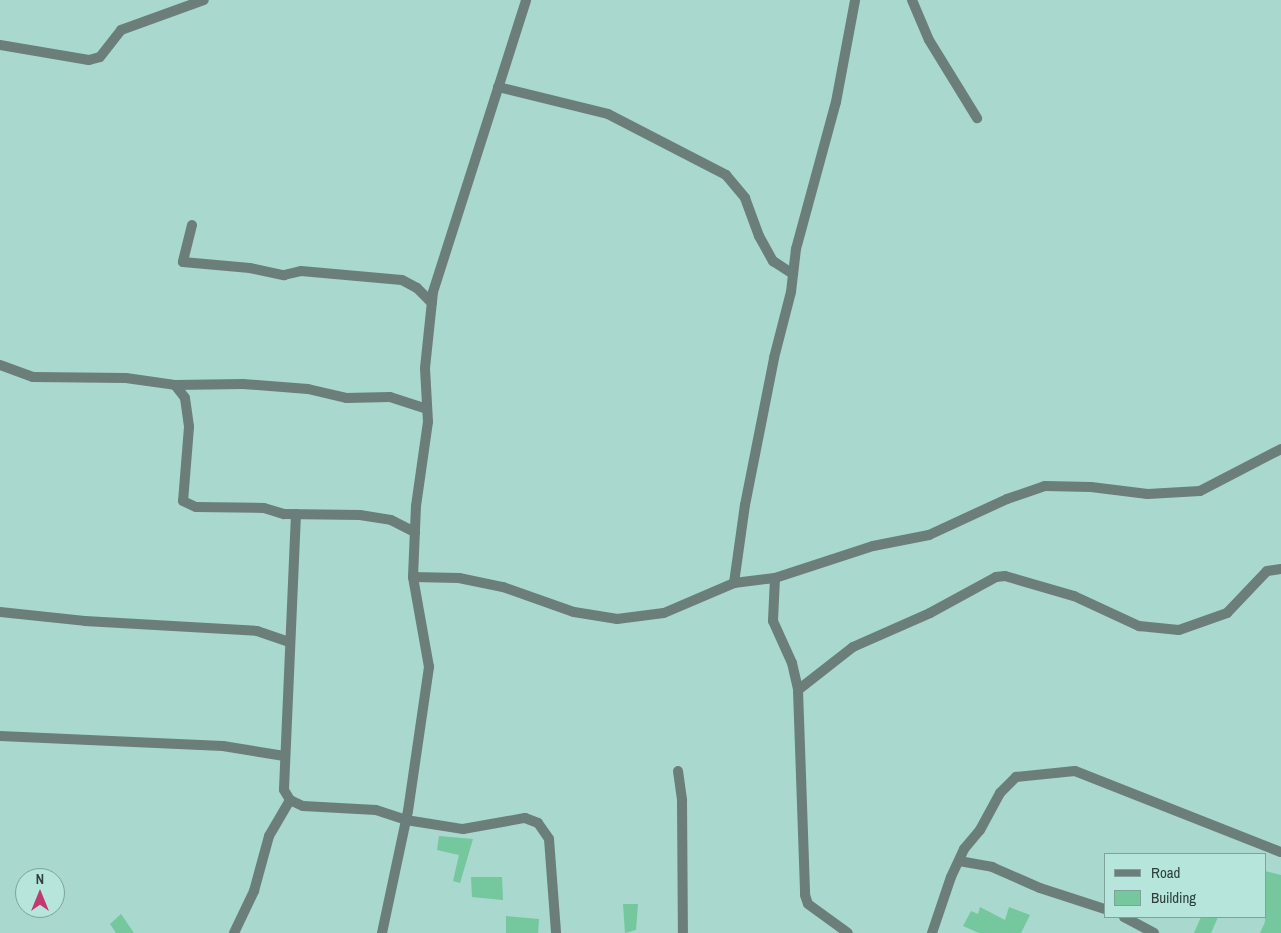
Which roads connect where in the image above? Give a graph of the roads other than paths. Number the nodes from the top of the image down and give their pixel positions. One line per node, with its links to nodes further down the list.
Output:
1 (204, 0): 5 (street)
2 (526, 0): 6 (street)
3 (855, 0): 9 (street)
4 (912, 0): 7 (street)
5 (0, 45)
6 (498, 87): 9 (street); 10 (street)
7 (976, 118)
8 (192, 225): 10 (street)
9 (793, 274): 20 (street)
10 (432, 303): 13 (street)
11 (0, 365): 12 (street)
12 (175, 385): 13 (street); 15 (street)
13 (427, 409): 16 (street)
14 (1281, 449): 19 (street)
15 (296, 514): 16 (street); 22 (street)
16 (415, 532): 18 (street)
17 (1281, 569): 23 (street)
18 (413, 576): 20 (street); 28 (street)
19 (775, 578): 20 (street); 23 (street)
20 (734, 582)
21 (0, 612): 22 (street)
22 (289, 642): 25 (street)
23 (798, 690): 37 (street)
24 (0, 736): 25 (street)
25 (284, 756): 27 (street)
26 (678, 771): 36 (street)
27 (290, 800): 28 (street); 33 (street)
28 (406, 820): 34 (street); 35 (street)
29 (1281, 852): 30 (street)
30 (958, 861): 31 (street); 38 (street)
31 (1104, 909)
32 (1126, 918): 39 (street)
33 (234, 933)
34 (382, 933)
35 (556, 933)
36 (683, 933)
37 (848, 933)
38 (932, 933)
39 (1154, 933)

